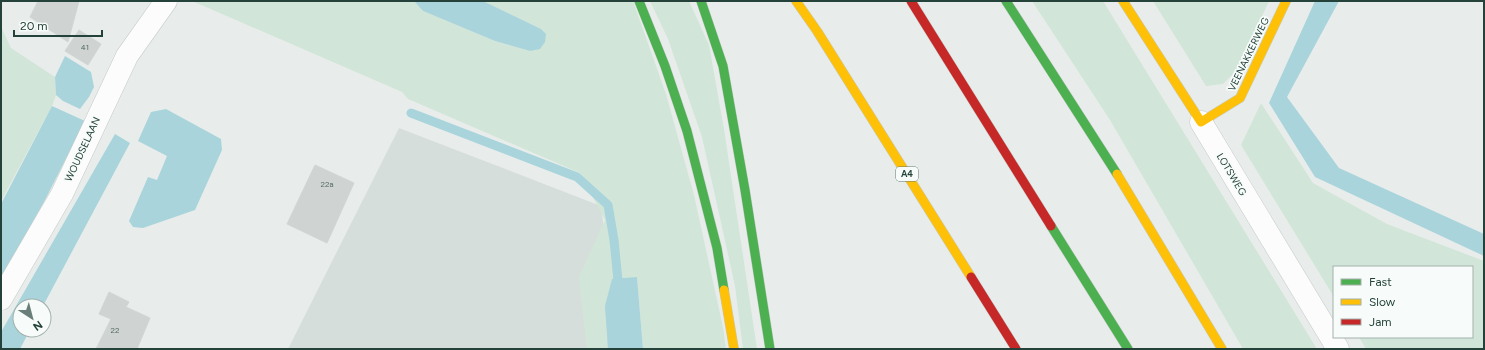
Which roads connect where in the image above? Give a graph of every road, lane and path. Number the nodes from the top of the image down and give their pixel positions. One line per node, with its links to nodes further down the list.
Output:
1 (166, 1): 11 (street, WOUDSELAAN)
2 (640, 1): 12 (main road)
3 (701, 1): 13 (main road)
4 (796, 1): 14 (main road, A4)
5 (911, 1): 15 (main road)
6 (1006, 1): 10 (main road)
7 (1123, 1): 9 (main road, LOTSWEG)
8 (1286, 1): 9 (main road, VEENAKKERWEG)
9 (1201, 122): 18 (street, LOTSWEG)
10 (1192, 297): 16 (main road); 17 (main road)
11 (1, 298)
12 (734, 349)
13 (770, 349)
14 (1016, 349)
15 (1128, 349)
16 (1217, 349)
17 (1222, 349)
18 (1338, 349)

